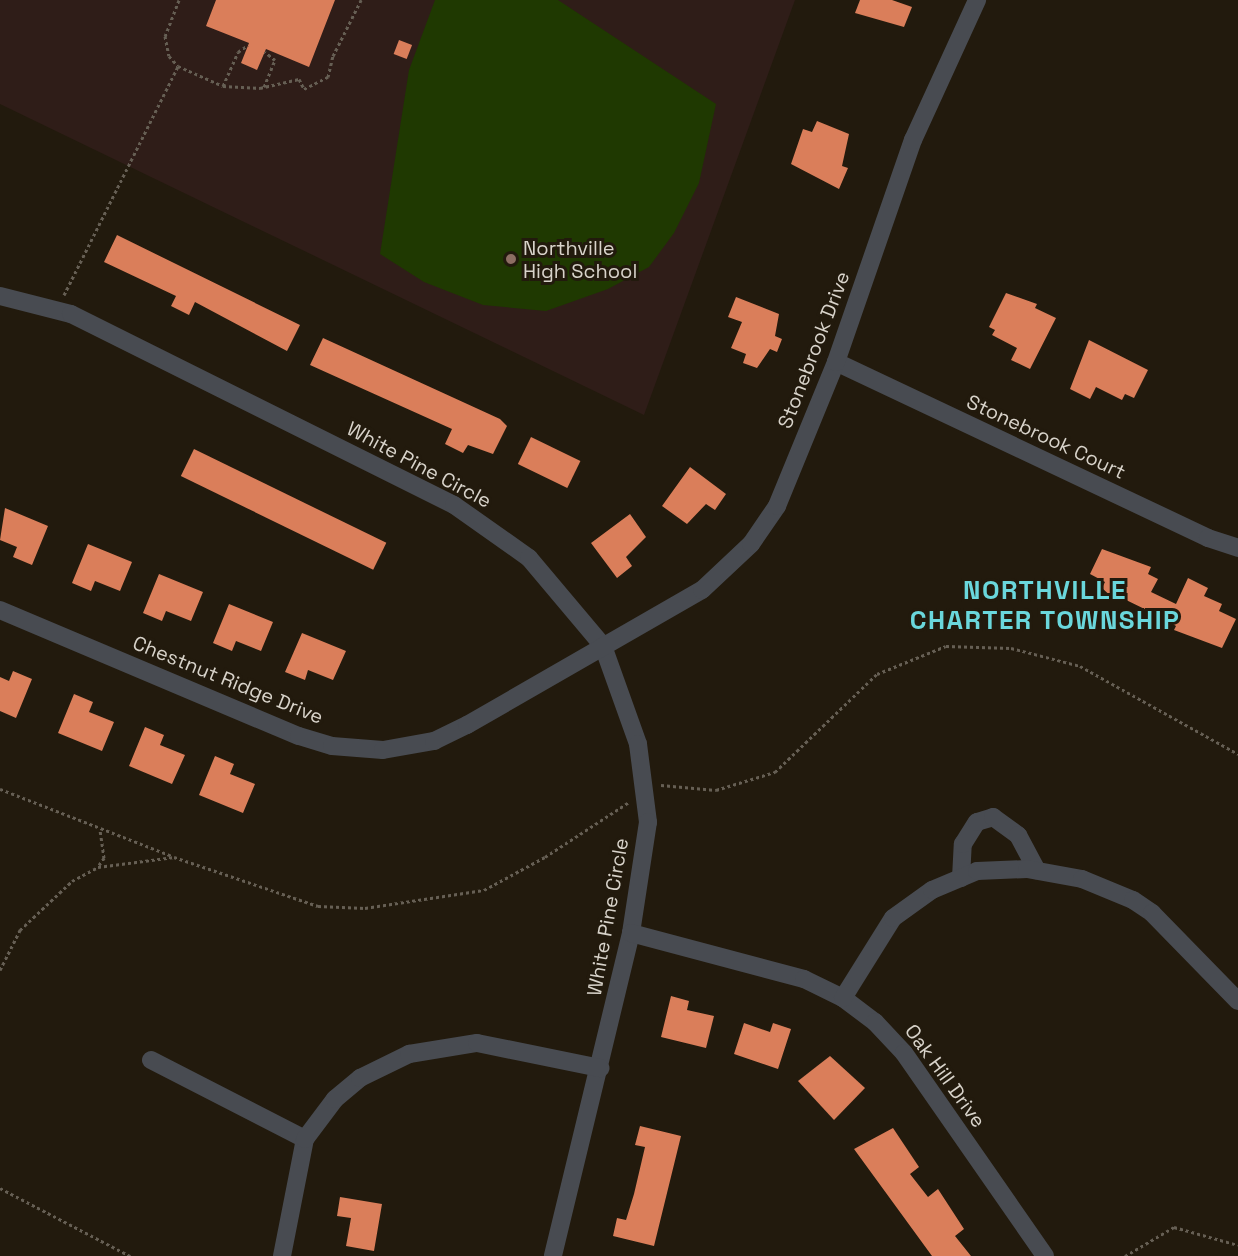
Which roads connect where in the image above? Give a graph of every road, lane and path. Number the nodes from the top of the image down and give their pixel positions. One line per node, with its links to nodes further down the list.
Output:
1 (178, 0): 6 (path)
2 (361, 0): 8 (path)
3 (977, 0): 11 (street, Stonebrook Drive)
4 (248, 45): 7 (path)
5 (264, 52): 8 (path)
6 (178, 66): 7 (path); 10 (path)
7 (223, 86): 8 (path)
8 (264, 87)
9 (0, 296): 10 (street, White Pine Circle)
10 (58, 309): 14 (street, White Pine Circle)
11 (836, 363): 12 (street, Stonebrook Court); 14 (street, Stonebrook Drive)
12 (1238, 548)
13 (0, 610): 14 (street, Chestnut Ridge Drive)
14 (603, 646): 17 (street, White Pine Circle)
15 (1238, 754): 17 (path)
16 (0, 789): 18 (path)
17 (647, 790): 19 (path); 23 (street, White Pine Circle)
18 (100, 830): 19 (path); 20 (path)
19 (174, 856): 20 (path)
20 (98, 867): 24 (path)
21 (1037, 870): 22 (street); 22 (street); 26 (street)
22 (961, 878): 25 (street)
23 (631, 933): 25 (street, Oak Hill Drive); 28 (street, White Pine Circle)
24 (0, 970)
25 (843, 998): 35 (street, Oak Hill Drive)
26 (1238, 1001)
27 (151, 1060): 29 (street)
28 (600, 1068): 29 (street); 34 (street, White Pine Circle)
29 (305, 1139): 33 (street)
30 (0, 1188): 32 (path)
31 (1238, 1245): 36 (path)
32 (130, 1256)
33 (282, 1256)
34 (553, 1256)
35 (1045, 1256)
36 (1125, 1256)

